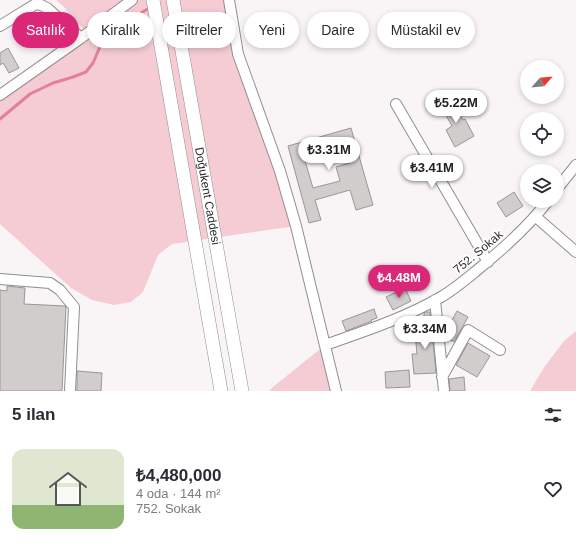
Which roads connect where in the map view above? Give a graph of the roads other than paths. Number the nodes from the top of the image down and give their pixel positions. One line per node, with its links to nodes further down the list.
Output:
1 (132, 0): 6 (street)
2 (153, 0): 21 (main road, Doğukent Caddesi)
3 (173, 0): 22 (main road, Doğukent Caddesi)
4 (229, 0): 17 (street)
5 (0, 26): 6 (street)
6 (82, 38): 7 (street)
7 (0, 95)
8 (396, 104): 14 (street)
9 (576, 165): 10 (street)
10 (564, 181)
11 (543, 208): 12 (street, 752. Sokak)
12 (536, 217): 13 (street); 14 (street, 752. Sokak)
13 (576, 252)
14 (488, 262): 16 (street, 752. Sokak)
15 (0, 279): 20 (street)
16 (434, 300): 17 (street, 752. Sokak); 19 (street)
17 (326, 345): 23 (street)
18 (500, 350): 19 (street)
19 (442, 377): 24 (street)
20 (70, 391)
21 (222, 391)
22 (242, 391)
23 (336, 391)
24 (444, 391)

